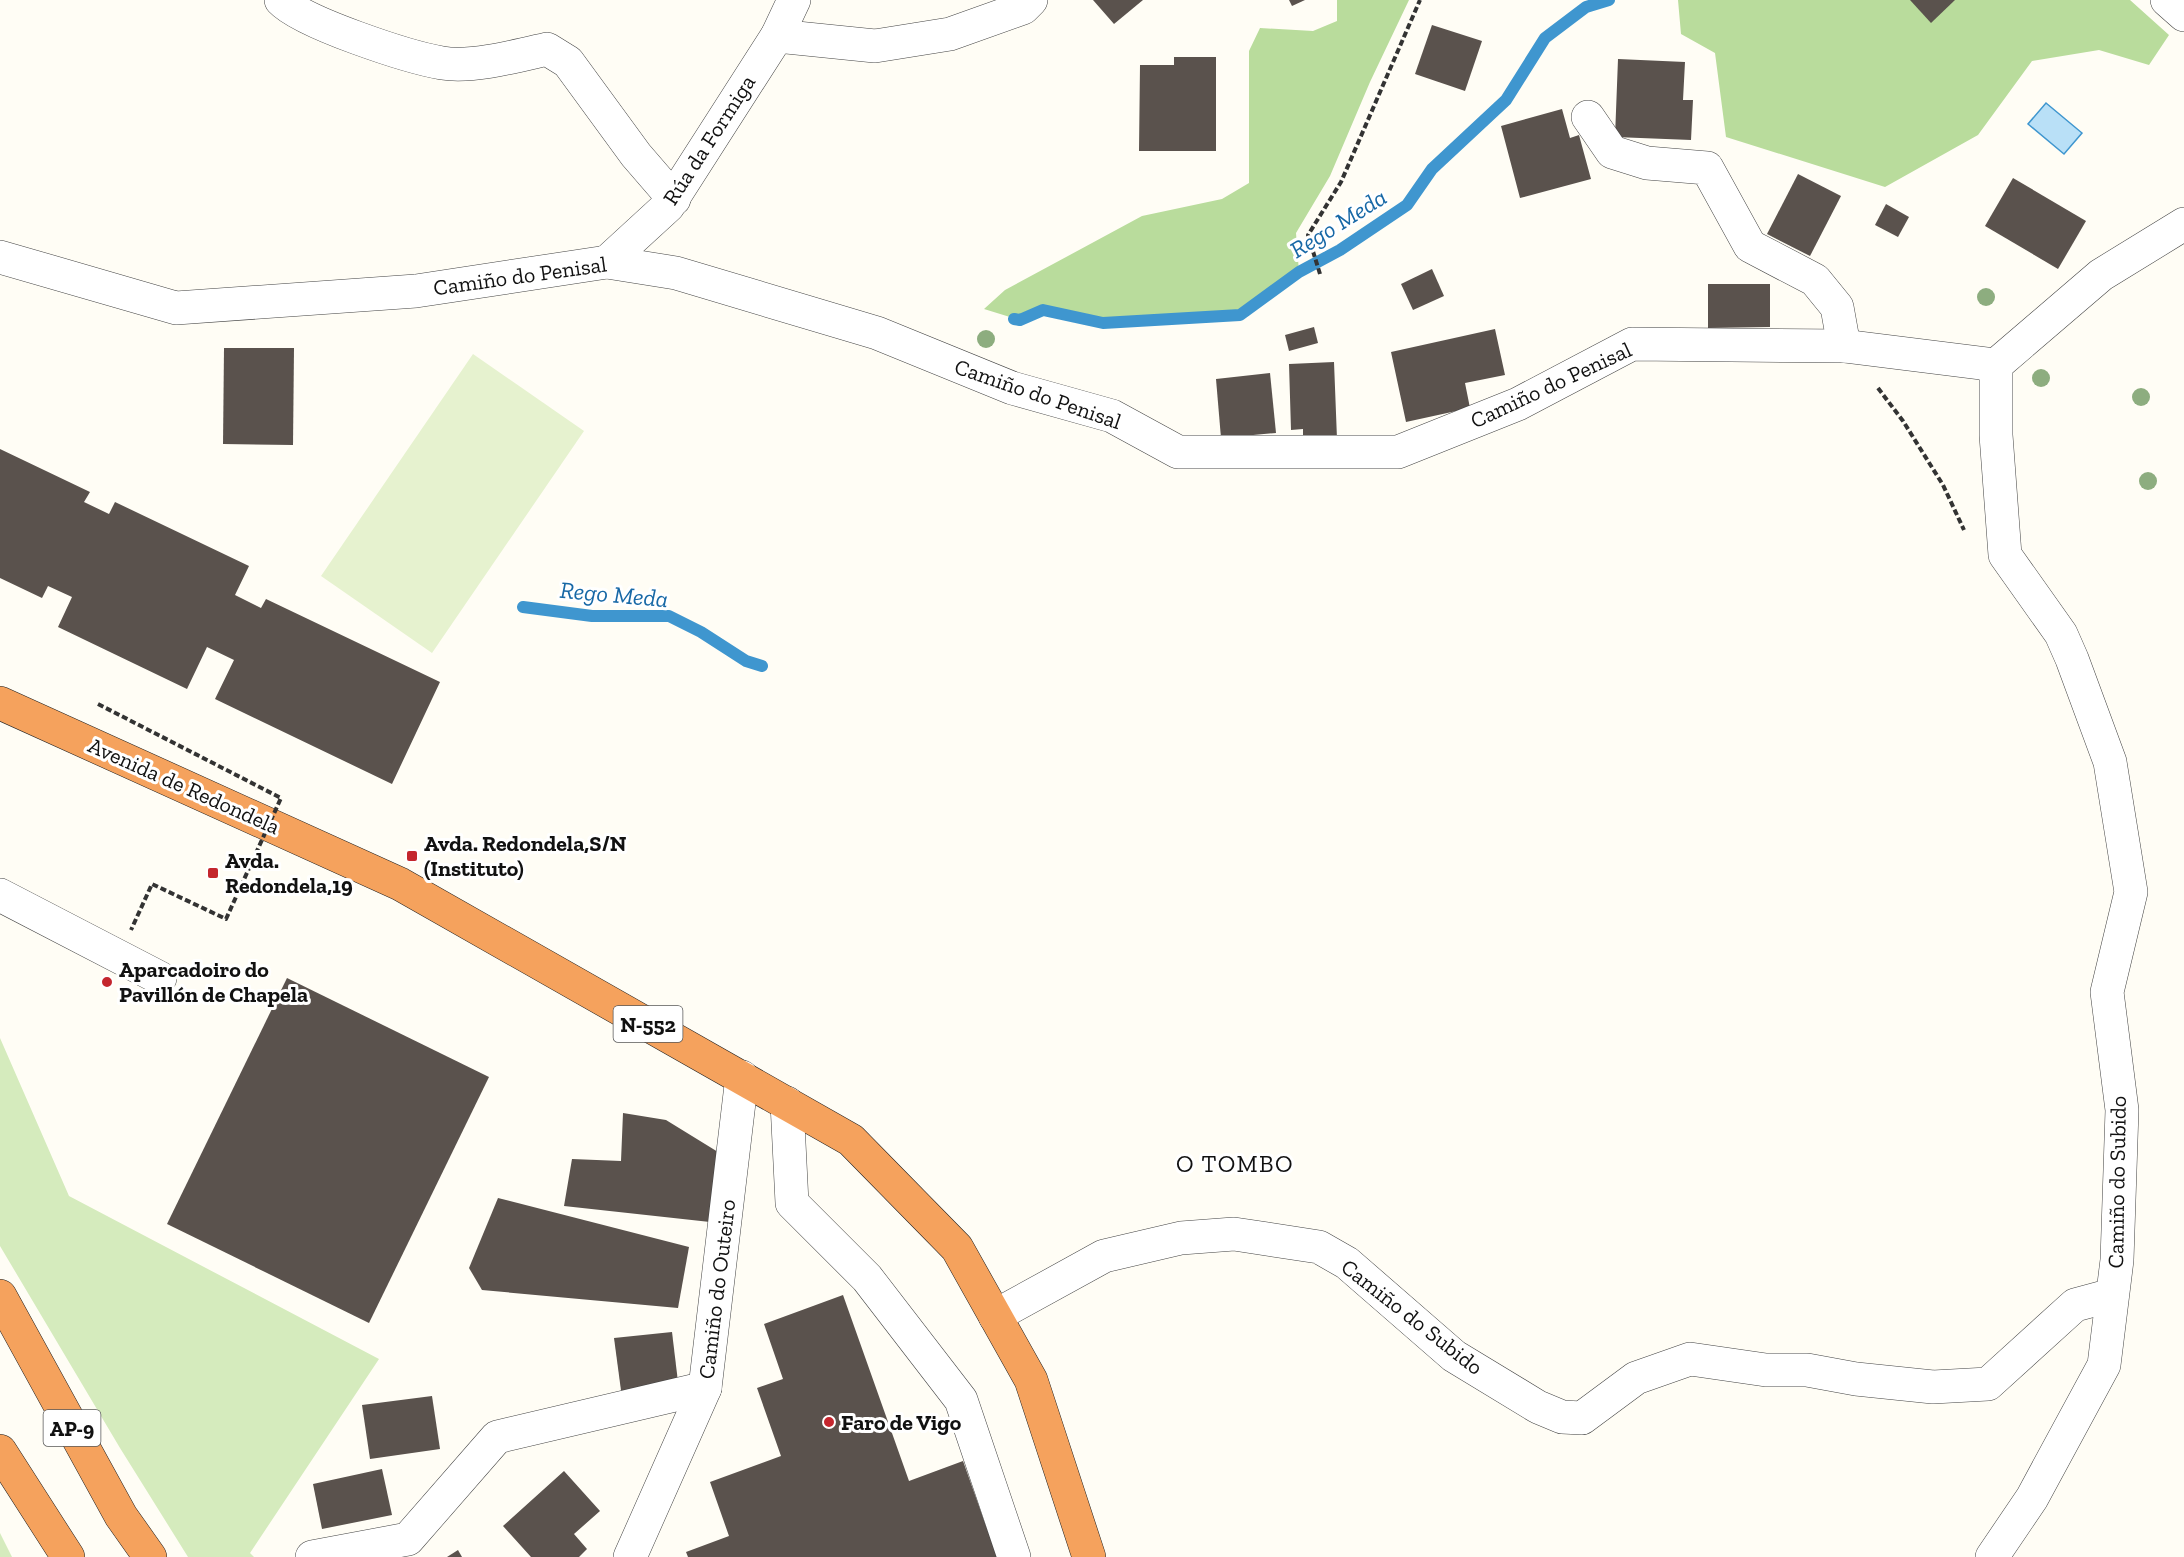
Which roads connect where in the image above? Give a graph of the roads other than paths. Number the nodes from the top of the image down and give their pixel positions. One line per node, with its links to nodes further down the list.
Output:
1 (281, 0): 8 (street)
2 (794, 0): 6 (street, Rúa da Formiga)
3 (1031, 0): 6 (street)
4 (2167, 0): 5 (street)
5 (2184, 15)
6 (777, 36): 8 (street, Rúa da Formiga)
7 (1588, 117): 12 (street)
8 (674, 199): 11 (street, Rúa da Formiga)
9 (2184, 224): 13 (street)
10 (0, 257): 11 (street, Camiño do Penisal)
11 (607, 262): 12 (street, Camiño do Penisal)
12 (1844, 346): 13 (street, Camiño do Penisal)
13 (1996, 365): 19 (street, Camiño do Subido)
14 (0, 703): 17 (highway, Avenida de Redondela / N-552)
15 (0, 895): 16 (street)
16 (160, 978)
17 (742, 1077): 18 (highway, Avenida de Redondela / N-552); 22 (street, Camiño do Outeiro)
18 (787, 1103): 21 (highway, Avenida de Redondela / N-552); 28 (street)
19 (2112, 1295): 21 (street, Camiño do Subido); 30 (street, Camiño do Subido)
20 (0, 1296): 25 (highway, AP-9)
21 (995, 1316): 29 (highway, Avenida de Redondela / N-552)
22 (705, 1388): 26 (street); 27 (street, Camiño do Outeiro)
23 (0, 1451): 24 (highway)
24 (68, 1557)
25 (150, 1557)
26 (312, 1557)
27 (630, 1557)
28 (1014, 1557)
29 (1089, 1557)
30 (1992, 1557)

